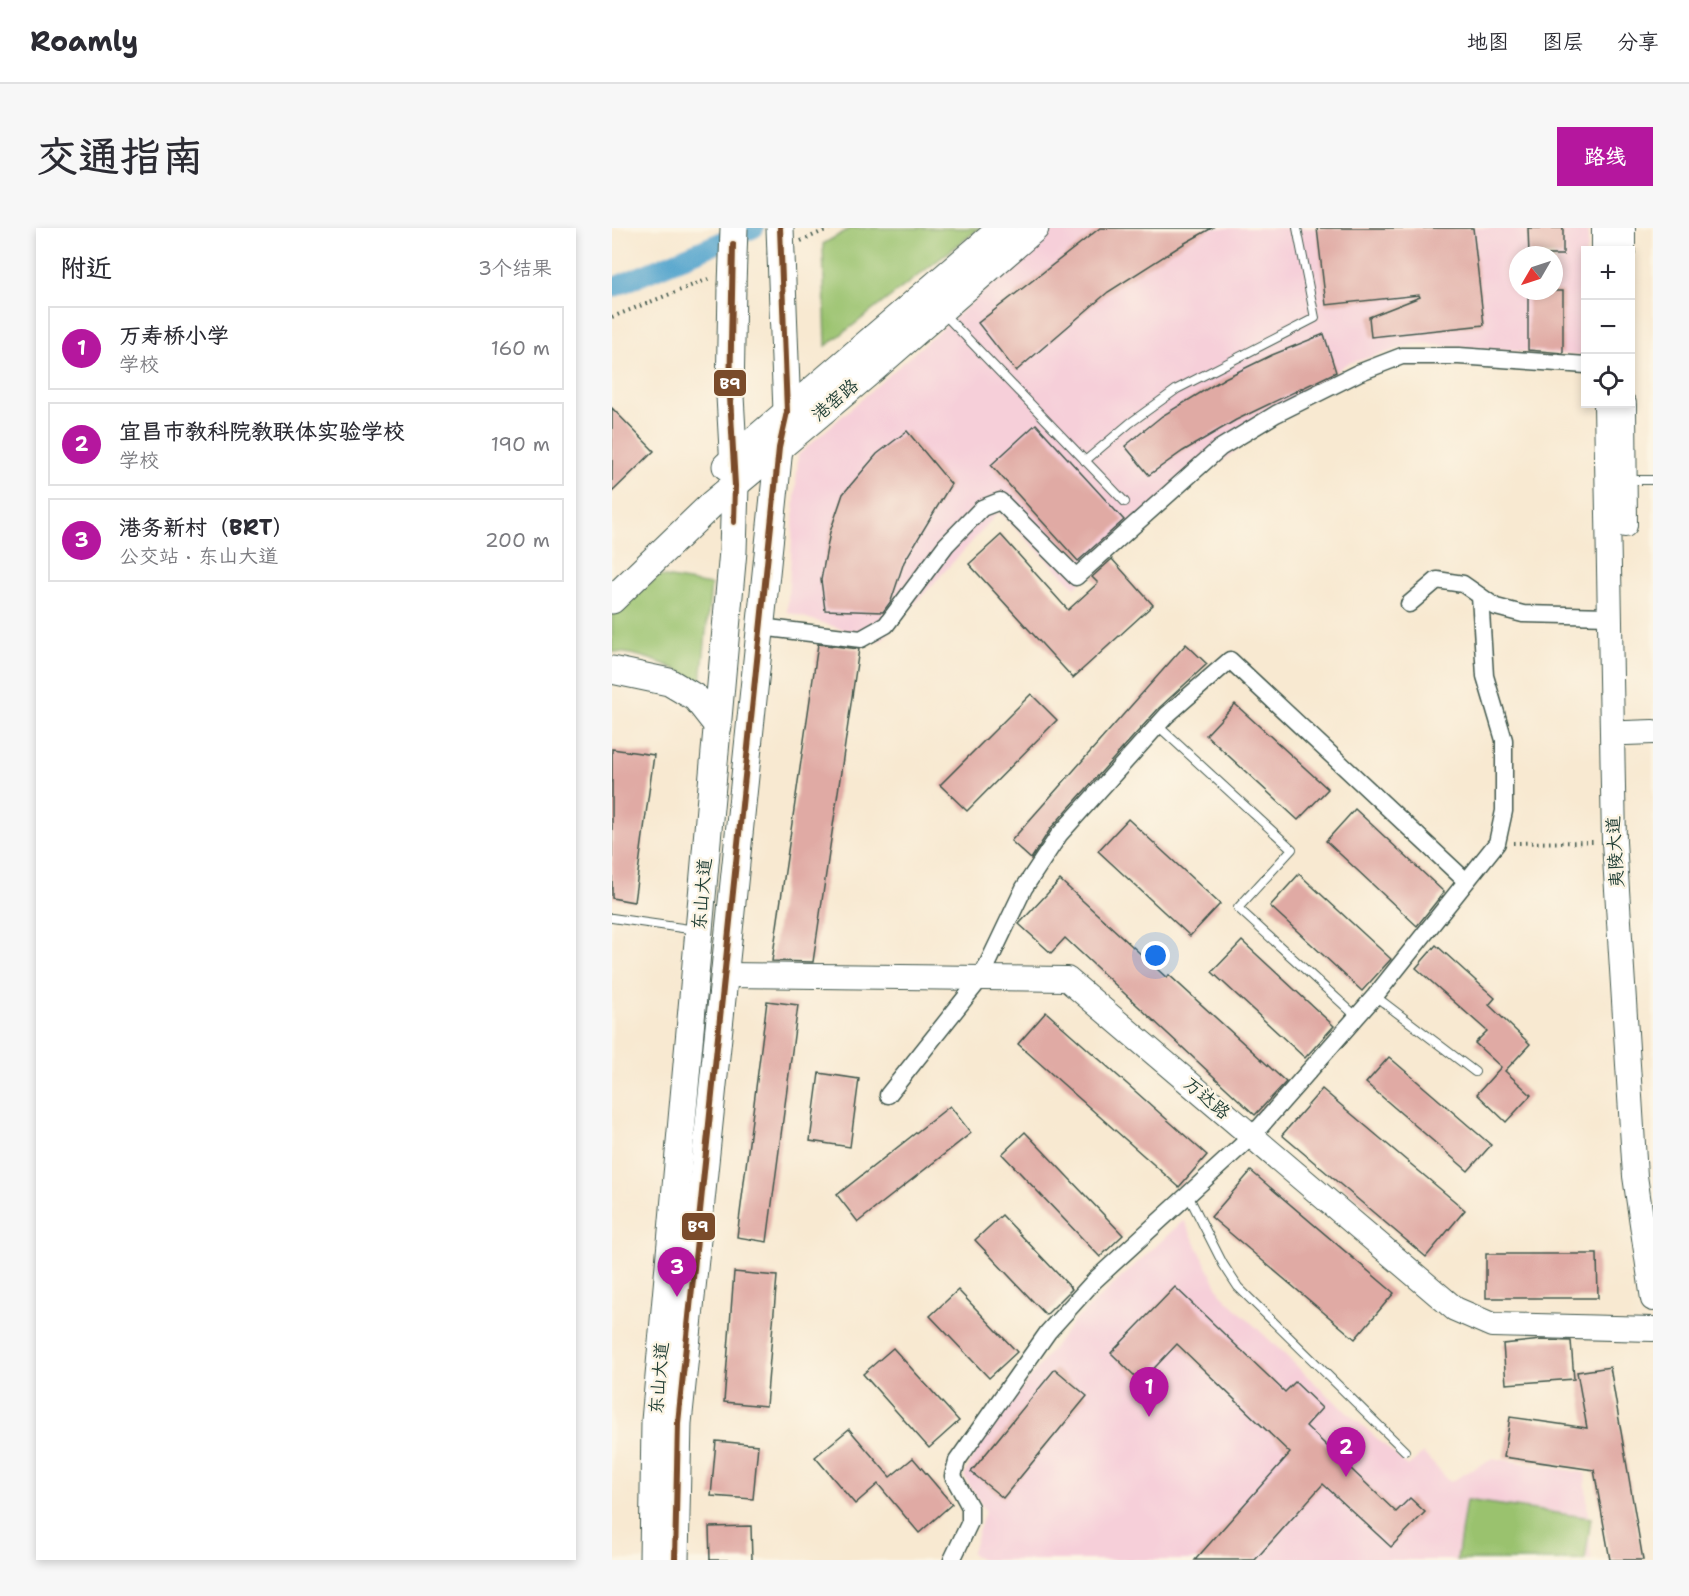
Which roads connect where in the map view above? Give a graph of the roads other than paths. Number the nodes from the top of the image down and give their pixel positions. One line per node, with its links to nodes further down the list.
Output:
1 (734, 228): 16 (main road, 东山大道, bridge)
2 (780, 228): 14 (main road, 东山大道, bridge)
3 (1002, 228): 14 (main road, 港窑路)
4 (1035, 228): 10 (main road, 港窑路)
5 (1297, 228): 17 (lane)
6 (1604, 228): 8 (main road)
7 (1623, 228): 9 (main road)
8 (1604, 246)
9 (1623, 246)
10 (939, 310): 15 (main road, 港窑路); 17 (lane)
11 (1581, 366): 27 (street)
12 (1606, 408): 26 (main road, 夷陵大道)
13 (1624, 408): 18 (main road, 夷陵大道)
14 (787, 412): 15 (main road, 东山大道); 16 (main road, 港窑路)
15 (778, 448): 20 (main road, 港窑路); 27 (main road, 东山大道)
16 (733, 459): 20 (main road, 东山大道); 22 (main road, 港窑路)
17 (1085, 461): 21 (lane)
18 (1625, 480): 19 (lane); 32 (main road, 夷陵大道)
19 (1653, 480)
20 (735, 486): 24 (main road, 港窑路); 30 (main road, 东山大道)
21 (1125, 502)
22 (612, 578)
23 (1480, 596): 25 (street); 26 (street); 33 (street)
24 (612, 600)
25 (1409, 604)
26 (1610, 616): 45 (main road, 夷陵大道)
27 (760, 627): 36 (main road, 东山大道)
28 (612, 670): 30 (main road)
29 (1157, 725): 33 (street); 37 (street); 39 (lane)
30 (718, 726): 35 (main road, 东山大道)
31 (1653, 732): 32 (main road)
32 (1626, 733): 44 (main road, 夷陵大道)
33 (1466, 881): 38 (street)
34 (612, 918): 35 (lane)
35 (699, 931): 48 (main road, 东山大道)
36 (724, 975): 37 (main road, 万达路); 49 (main road, 东山大道)
37 (981, 978): 41 (street); 42 (main road, 万达路)
38 (1375, 996): 39 (street); 40 (lane)
39 (1357, 1017): 42 (street)
40 (1475, 1072)
41 (888, 1095)
42 (1252, 1136): 43 (street); 46 (main road, 万达路)
43 (1188, 1195): 47 (lane); 50 (street)
44 (1653, 1208)
45 (1653, 1299)
46 (1653, 1329)
47 (1405, 1450)
48 (653, 1560)
49 (675, 1560)
50 (952, 1560)

